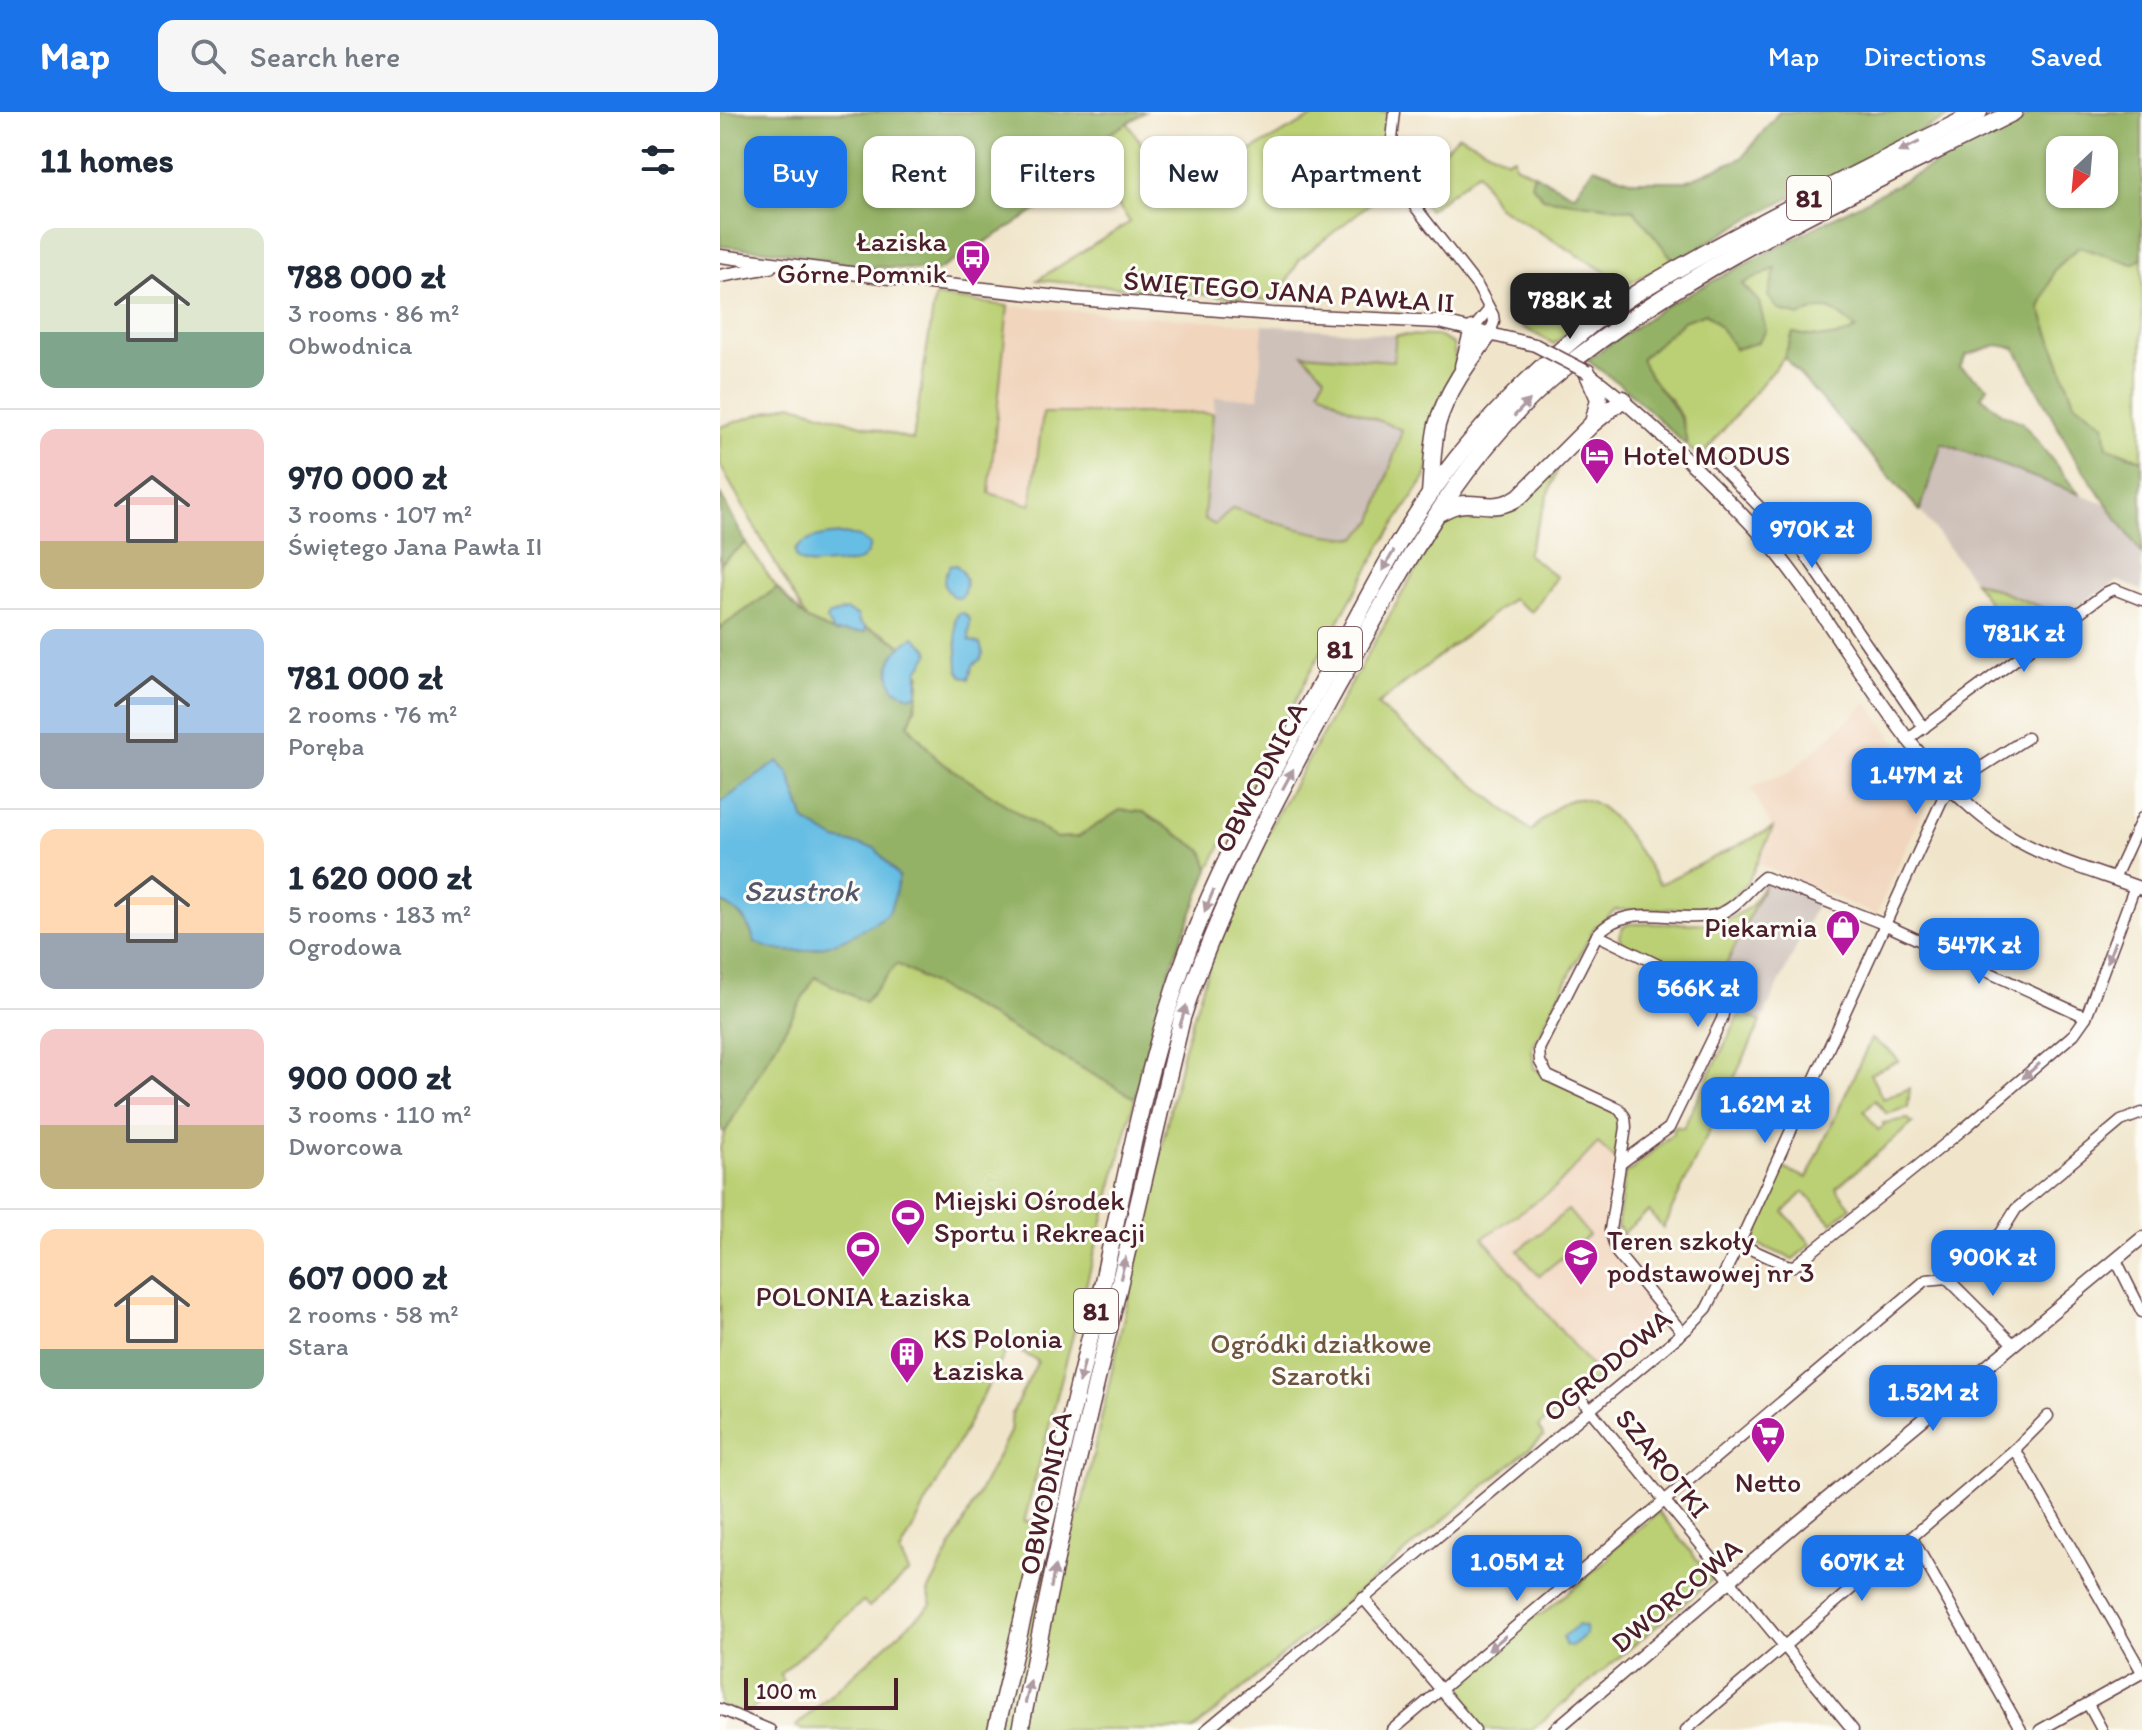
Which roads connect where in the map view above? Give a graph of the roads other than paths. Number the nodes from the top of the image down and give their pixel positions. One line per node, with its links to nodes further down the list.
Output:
1 (1395, 112): 7 (street)
2 (1979, 112): 15 (main road, OBWODNICA / 81, one-way to 15)
3 (2014, 112): 17 (main road, OBWODNICA / 81, one-way to 3)
4 (720, 256): 5 (street)
5 (781, 265): 6 (street); 8 (street, ŚWIĘTEGO JANA PAWŁA II)
6 (720, 276)
7 (1489, 310): 8 (street); 9 (street)
8 (1473, 329): 9 (street, ŚWIĘTEGO JANA PAWŁA II); 11 (main road)
9 (1490, 333): 10 (street, ŚWIĘTEGO JANA PAWŁA II, bridge); 11 (main road)
10 (1587, 372): 12 (street, ŚWIĘTEGO JANA PAWŁA II); 13 (main road)
11 (1460, 378): 14 (main road)
12 (1623, 399): 13 (main road); 24 (street, ŚWIĘTEGO JANA PAWŁA II)
13 (1592, 424): 19 (main road)
14 (1437, 426): 15 (main road); 18 (main road)
15 (1471, 440): 18 (main road, OBWODNICA / 81)
16 (1711, 457): 22 (street)
17 (1471, 466): 19 (main road); 20 (main road, OBWODNICA / 81)
18 (1430, 495): 55 (main road, OBWODNICA / 81, one-way to 55)
19 (1479, 504): 20 (main road)
20 (1436, 515): 56 (main road, OBWODNICA / 81, one-way to 20)
21 (2142, 600): 22 (street)
22 (1924, 728): 24 (street)
23 (2027, 738): 25 (street)
24 (1907, 740): 25 (street, ŚWIĘTEGO JANA PAWŁA II)
25 (1949, 790): 27 (street, ŚWIĘTEGO JANA PAWŁA II); 29 (street, OGRODOWA)
26 (2142, 818): 27 (street)
27 (2114, 879): 28 (street, ŚWIĘTEGO JANA PAWŁA II)
28 (2138, 887): 31 (street, one-way to 31)
29 (1886, 925): 30 (street); 31 (street); 35 (street, OGRODOWA)
30 (1597, 935): 33 (street); 33 (street)
31 (2086, 1017): 35 (street, one-way to 35)
32 (2142, 1113): 37 (street)
33 (1620, 1164): 39 (street)
34 (2142, 1238): 36 (street, DWORCOWA)
35 (1739, 1244): 39 (street, OGRODOWA)
36 (2116, 1260): 38 (street); 40 (street, DWORCOWA)
37 (1947, 1278): 40 (street); 45 (street)
38 (2142, 1312)
39 (1682, 1332): 42 (street, OGRODOWA)
40 (2013, 1344): 47 (street, DWORCOWA)
41 (1577, 1394): 42 (street, SZAROTKI)
42 (1589, 1410): 45 (street, SZAROTKI); 48 (street, OGRODOWA)
43 (2048, 1416): 44 (street)
44 (2015, 1449): 46 (street); 50 (street)
45 (1664, 1502): 47 (street, SZAROTKI); 51 (street, one-way to 51)
46 (1912, 1538): 49 (street); 63 (street)
47 (1731, 1582): 49 (street, SZAROTKI); 60 (street, DWORCOWA)
48 (1363, 1598): 51 (street); 57 (street, OGRODOWA)
49 (1784, 1646): 61 (street); 62 (street, SZAROTKI)
50 (2142, 1672): 52 (street)
51 (1440, 1691): 58 (street); 59 (street)
52 (2088, 1704): 64 (street); 65 (street)
53 (720, 1709): 54 (street)
54 (770, 1730)
55 (996, 1730)
56 (1020, 1730)
57 (1206, 1730)
58 (1393, 1730)
59 (1475, 1730)
60 (1555, 1730)
61 (1686, 1730)
62 (1853, 1730)
63 (2021, 1730)
64 (2040, 1730)
65 (2102, 1730)

